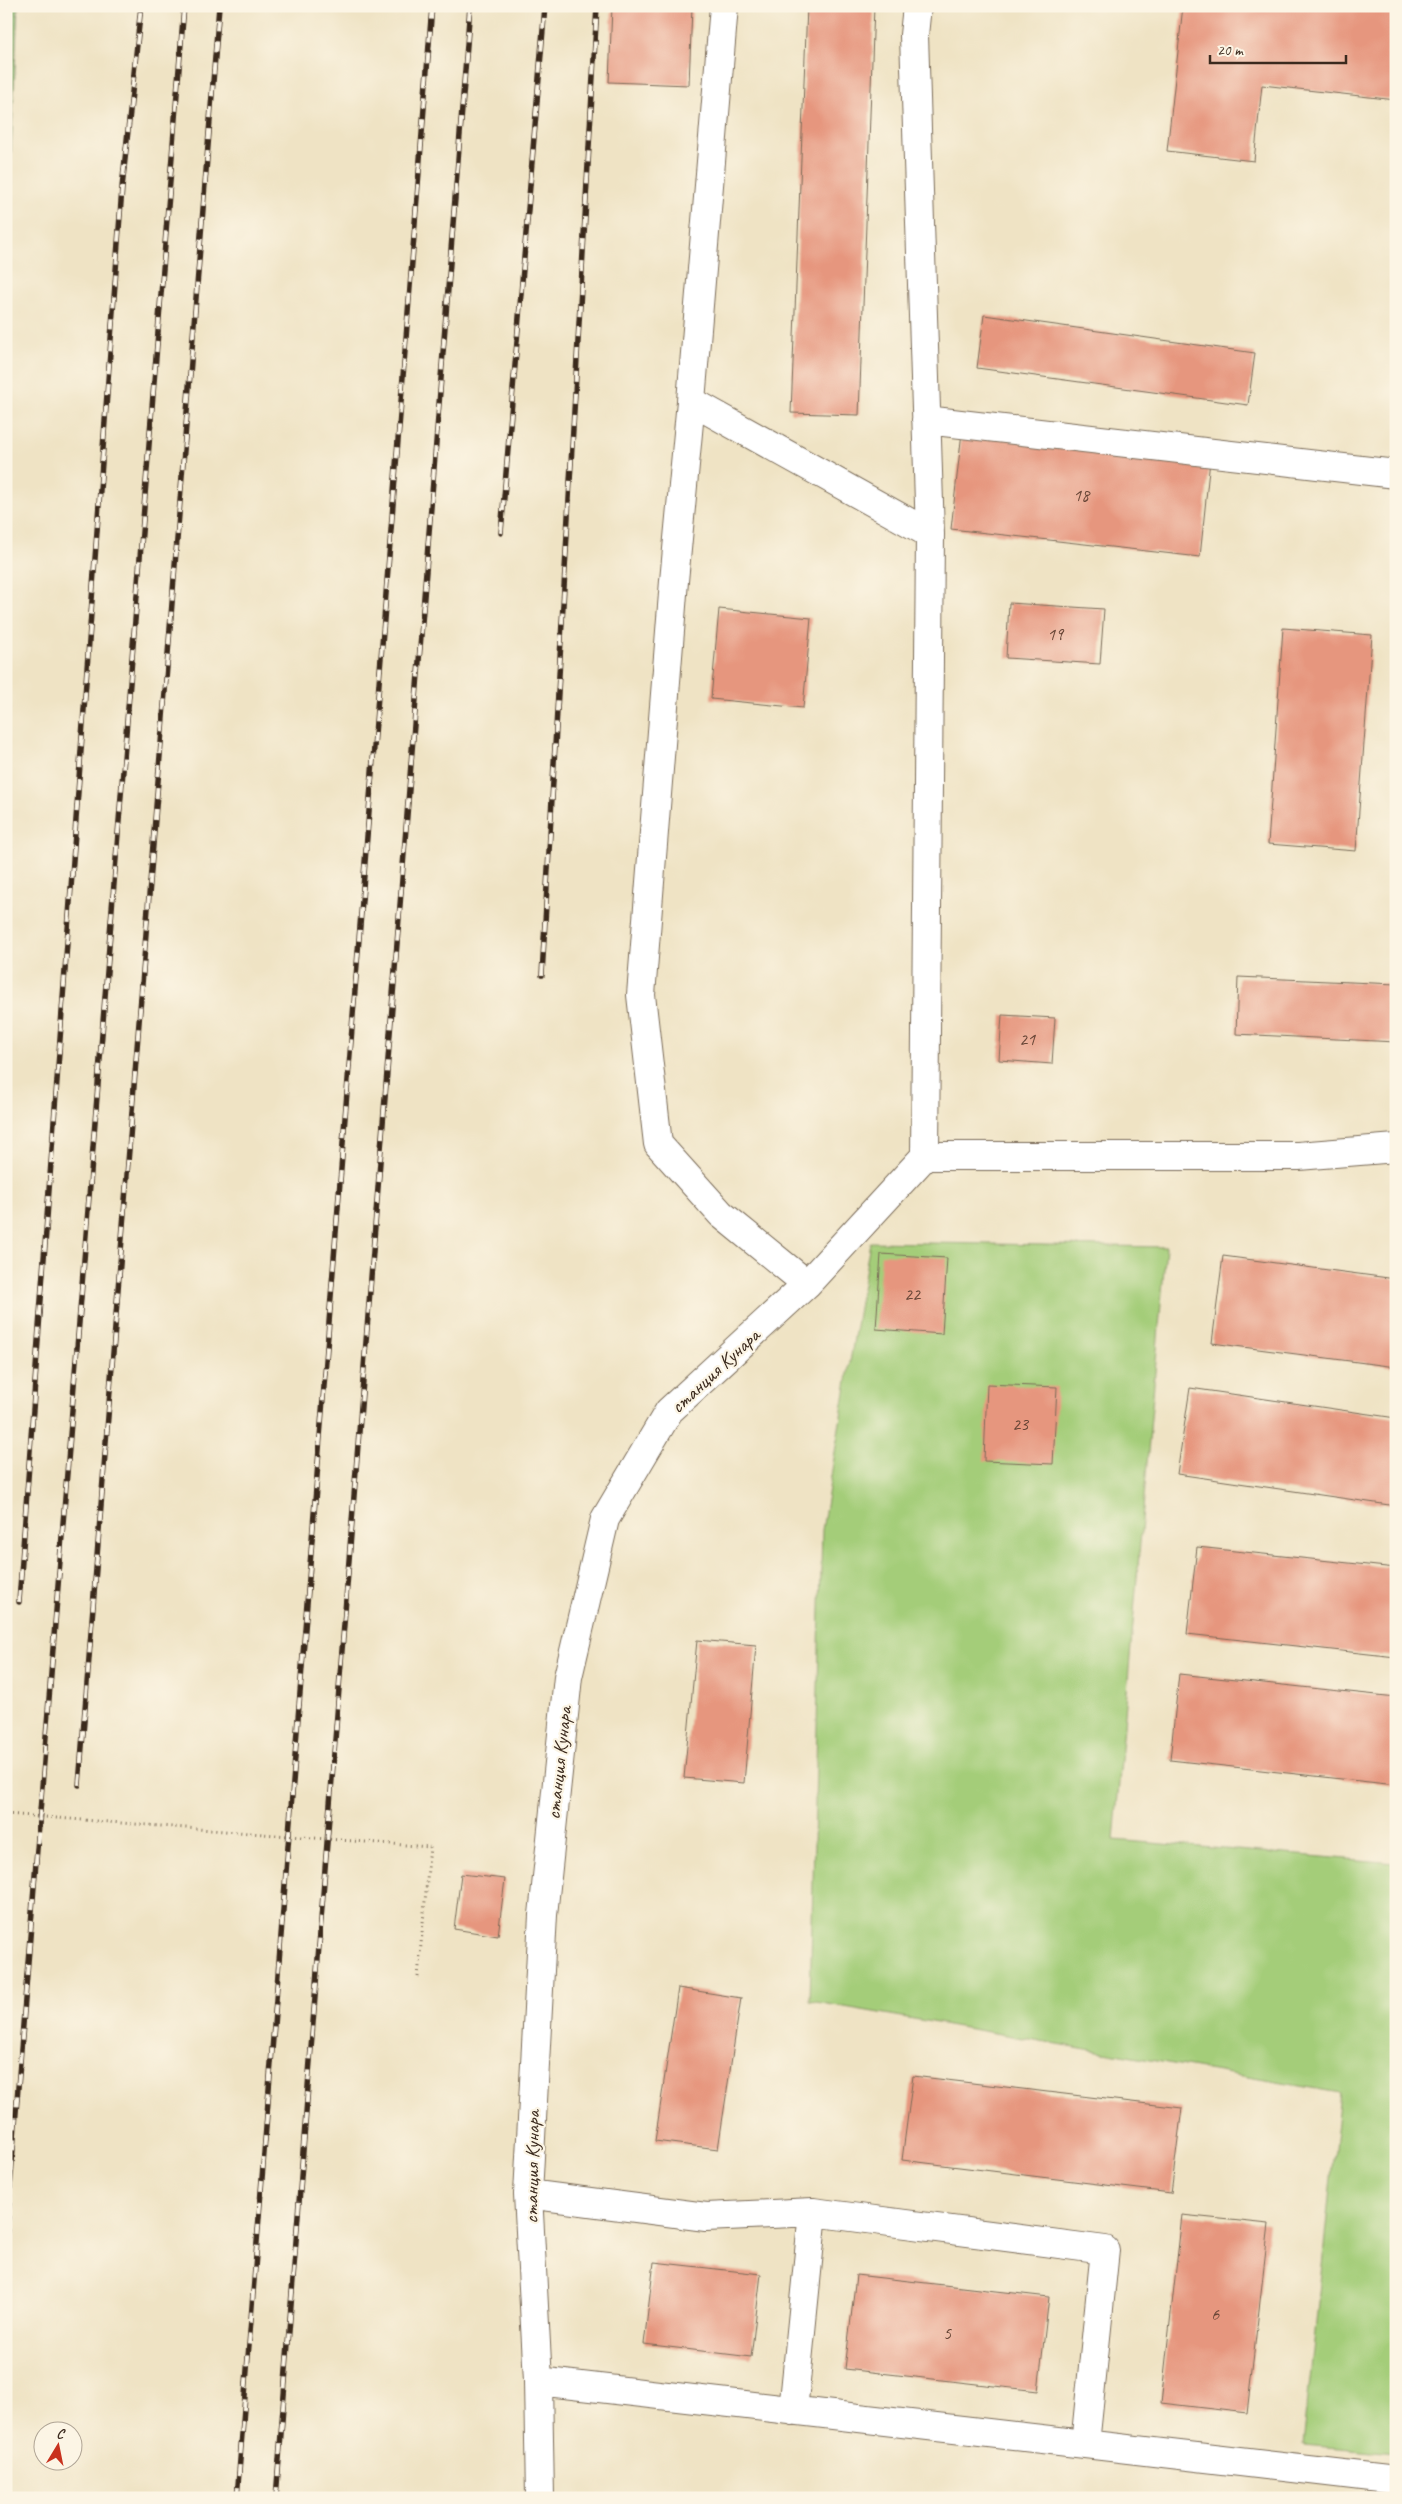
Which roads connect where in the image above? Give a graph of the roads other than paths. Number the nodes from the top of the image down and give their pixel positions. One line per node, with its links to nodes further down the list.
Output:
1 (724, 6): 3 (street)
2 (917, 6): 4 (street)
3 (691, 401): 6 (street); 9 (street)
4 (926, 420): 5 (street); 6 (street)
5 (1396, 474)
6 (930, 534): 8 (street)
7 (1396, 1148): 8 (street)
8 (925, 1156): 9 (street, станция Кунара)
9 (808, 1284): 10 (street, станция Кунара)
10 (528, 2194): 11 (street); 12 (street, станция Кунара)
11 (813, 2212): 13 (street); 14 (street)
12 (538, 2381): 13 (street); 16 (street, станция Кунара)
13 (793, 2411): 14 (street)
14 (1085, 2444): 15 (street)
15 (1396, 2480)
16 (540, 2498)

